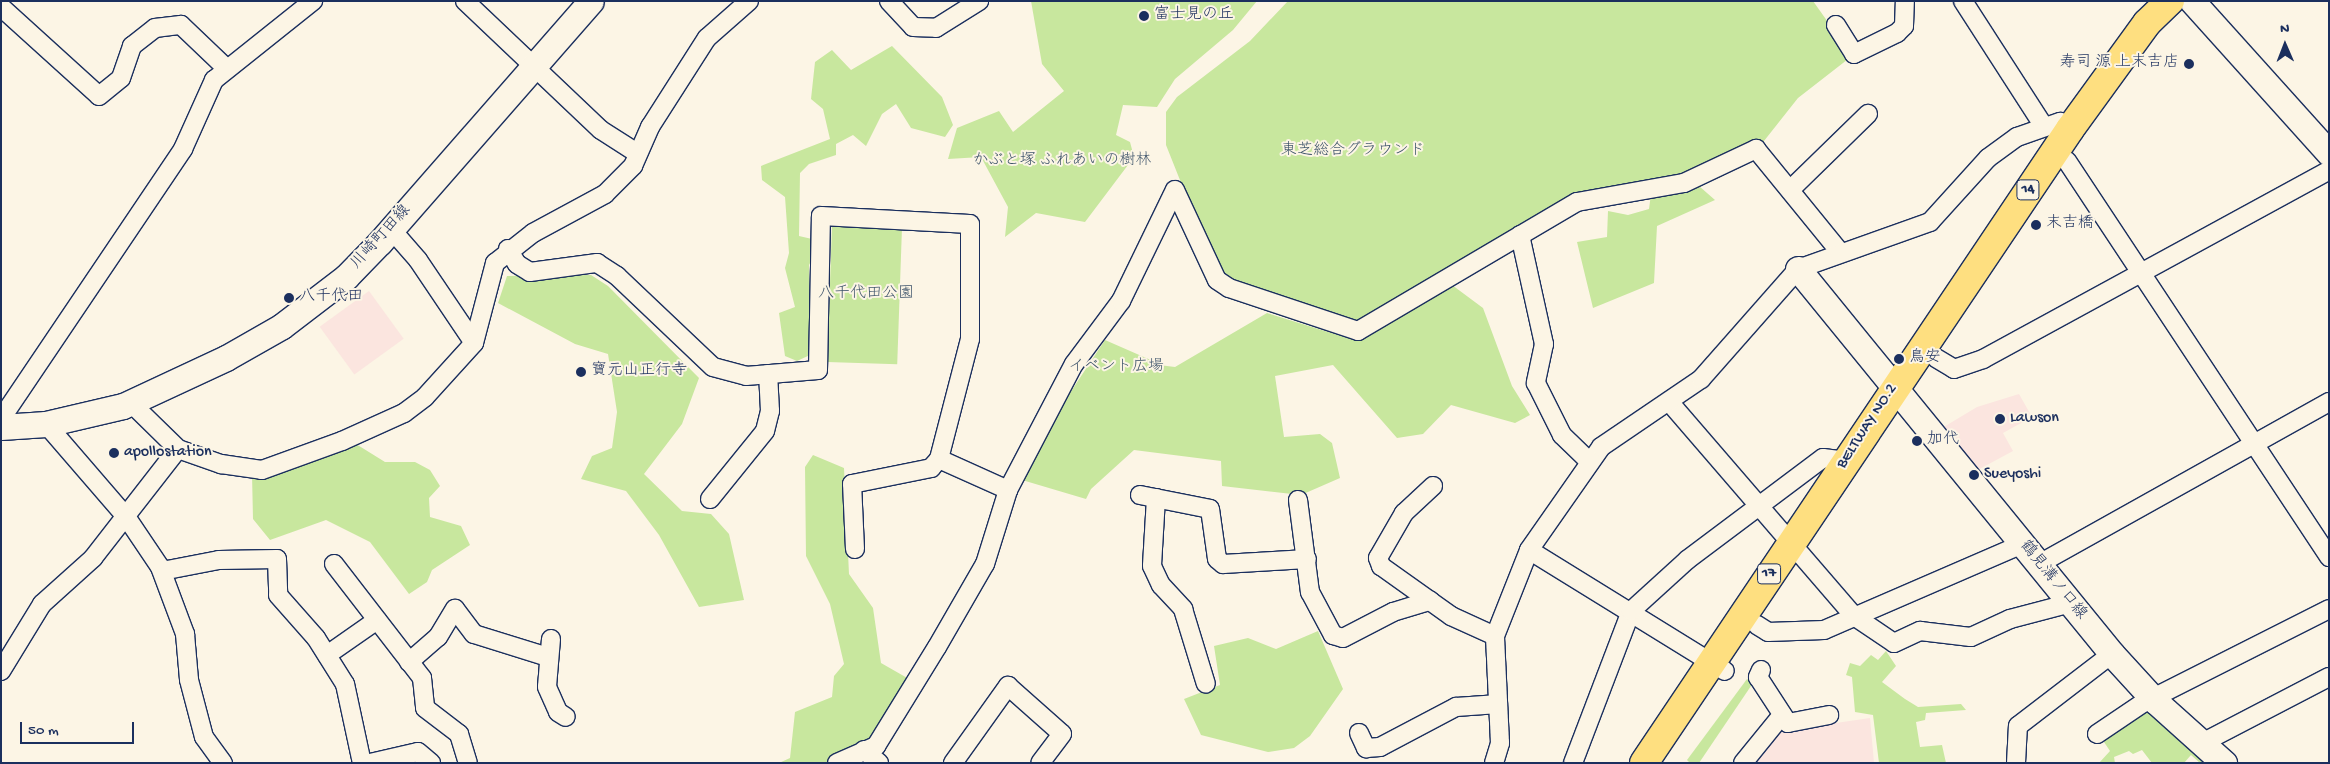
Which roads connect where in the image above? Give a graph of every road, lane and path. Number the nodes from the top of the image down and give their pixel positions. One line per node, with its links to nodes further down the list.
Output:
1 (313, 1): 15 (street)
2 (465, 1): 14 (street)
3 (591, 1): 14 (main road, 川崎町田線)
4 (749, 1): 19 (street)
5 (889, 1): 11 (street)
6 (1905, 1): 13 (street)
7 (1963, 1): 17 (street)
8 (2170, 1): 18 (main road, BELTWAY NO.2 / 14)
9 (2179, 1): 21 (main road, BELTWAY NO.2 / 14)
10 (2192, 1): 20 (main road)
11 (968, 4)
12 (1, 7): 15 (street)
13 (1836, 25)
14 (533, 66): 19 (street); 24 (main road, 川崎町田線)
15 (226, 68): 37 (street)
16 (1868, 114): 23 (street)
17 (2043, 125): 18 (street); 27 (street)
18 (2070, 129): 33 (main road, BELTWAY NO.2 / 14)
19 (637, 153): 26 (street)
20 (2329, 153)
21 (2067, 162): 29 (street); 31 (main road, BELTWAY NO.2 / 14)
22 (2329, 170): 29 (street)
23 (1790, 190): 25 (street); 27 (street)
24 (392, 229): 30 (street); 35 (main road, 川崎町田線)
25 (1520, 235): 43 (street); 46 (street)
26 (508, 249): 30 (street); 32 (street)
27 (1840, 252): 28 (street)
28 (1798, 269): 33 (main road, 鶴見溝ノ口線); 36 (street)
29 (2142, 272): 31 (street); 40 (street)
30 (474, 343): 41 (street)
31 (1936, 358): 33 (main road, BELTWAY NO.2 / 14)
32 (768, 374): 42 (street); 47 (street)
33 (1900, 394): 44 (main road, BELTWAY NO.2 / 17); 51 (main road, 鶴見溝ノ口線); 54 (main road, BELTWAY NO.2 / 17)
34 (2329, 402): 40 (street)
35 (131, 403): 38 (main road, 川崎町田線); 41 (street)
36 (1671, 404): 43 (street); 49 (street)
37 (1, 419)
38 (46, 424): 39 (main road, 川崎町田線); 50 (street)
39 (1, 427)
40 (2255, 444): 56 (street); 58 (street)
41 (178, 449): 50 (street)
42 (939, 459): 46 (street); 52 (street)
43 (1589, 460): 53 (street)
44 (1847, 461): 49 (street); 54 (main road, BELTWAY NO.2 / 17)
45 (1433, 486): 60 (street)
46 (1008, 490): 86 (street)
47 (710, 499)
48 (1298, 500): 55 (street)
49 (1760, 505): 54 (street); 63 (street)
50 (127, 518): 59 (street); 75 (street)
51 (2023, 544): 58 (main road, 鶴見溝ノ口線); 64 (street)
52 (855, 549)
53 (1529, 550): 63 (street); 67 (street)
54 (1795, 550): 64 (street); 66 (main road, BELTWAY NO.2 / 17); 73 (main road, BELTWAY NO.2 / 17)
55 (1307, 558): 60 (street); 77 (street)
56 (2329, 558)
57 (334, 564): 65 (street)
58 (2039, 564): 61 (main road, 鶴見溝ノ口線)
59 (162, 571): 70 (street); 87 (street)
60 (1430, 601): 67 (street)
61 (2071, 603): 64 (street); 69 (main road, 鶴見溝ノ口線)
62 (2329, 609): 78 (street)
63 (1631, 611): 73 (street); 97 (street)
64 (1854, 616): 66 (street)
65 (377, 620): 70 (street); 72 (street)
66 (1757, 625): 73 (main road, BELTWAY NO.2 / 17)
67 (1495, 636): 79 (street)
68 (551, 638): 71 (street)
69 (2112, 654): 78 (main road, 鶴見溝ノ口線); 101 (street)
70 (327, 655): 88 (street)
71 (548, 657): 72 (street); 82 (street)
72 (408, 662): 91 (street)
73 (1717, 667): 98 (main road, BELTWAY NO.2 / 17); 99 (main road, BELTWAY NO.2 / 17)
74 (1761, 670): 80 (street)
75 (1, 671)
76 (2329, 677): 85 (street)
77 (1206, 684)
78 (2155, 701): 84 (street); 85 (main road, 鶴見溝ノ口線)
79 (1495, 704): 83 (street); 96 (street)
80 (1782, 715): 81 (street); 100 (street)
81 (1829, 715)
82 (566, 717)
83 (1359, 733)
84 (2097, 734)
85 (2202, 743): 102 (main road, 鶴見溝ノ口線)
86 (864, 750): 92 (street); 93 (street)
87 (223, 763)
88 (362, 763)
89 (370, 763): 90 (street)
90 (431, 763)
91 (468, 763)
92 (837, 763)
93 (879, 763)
94 (952, 763): 95 (street)
95 (1040, 763)
96 (1494, 763)
97 (1573, 763)
98 (1644, 763)
99 (1665, 763)
100 (1743, 763)
101 (2016, 763)
102 (2224, 763)

